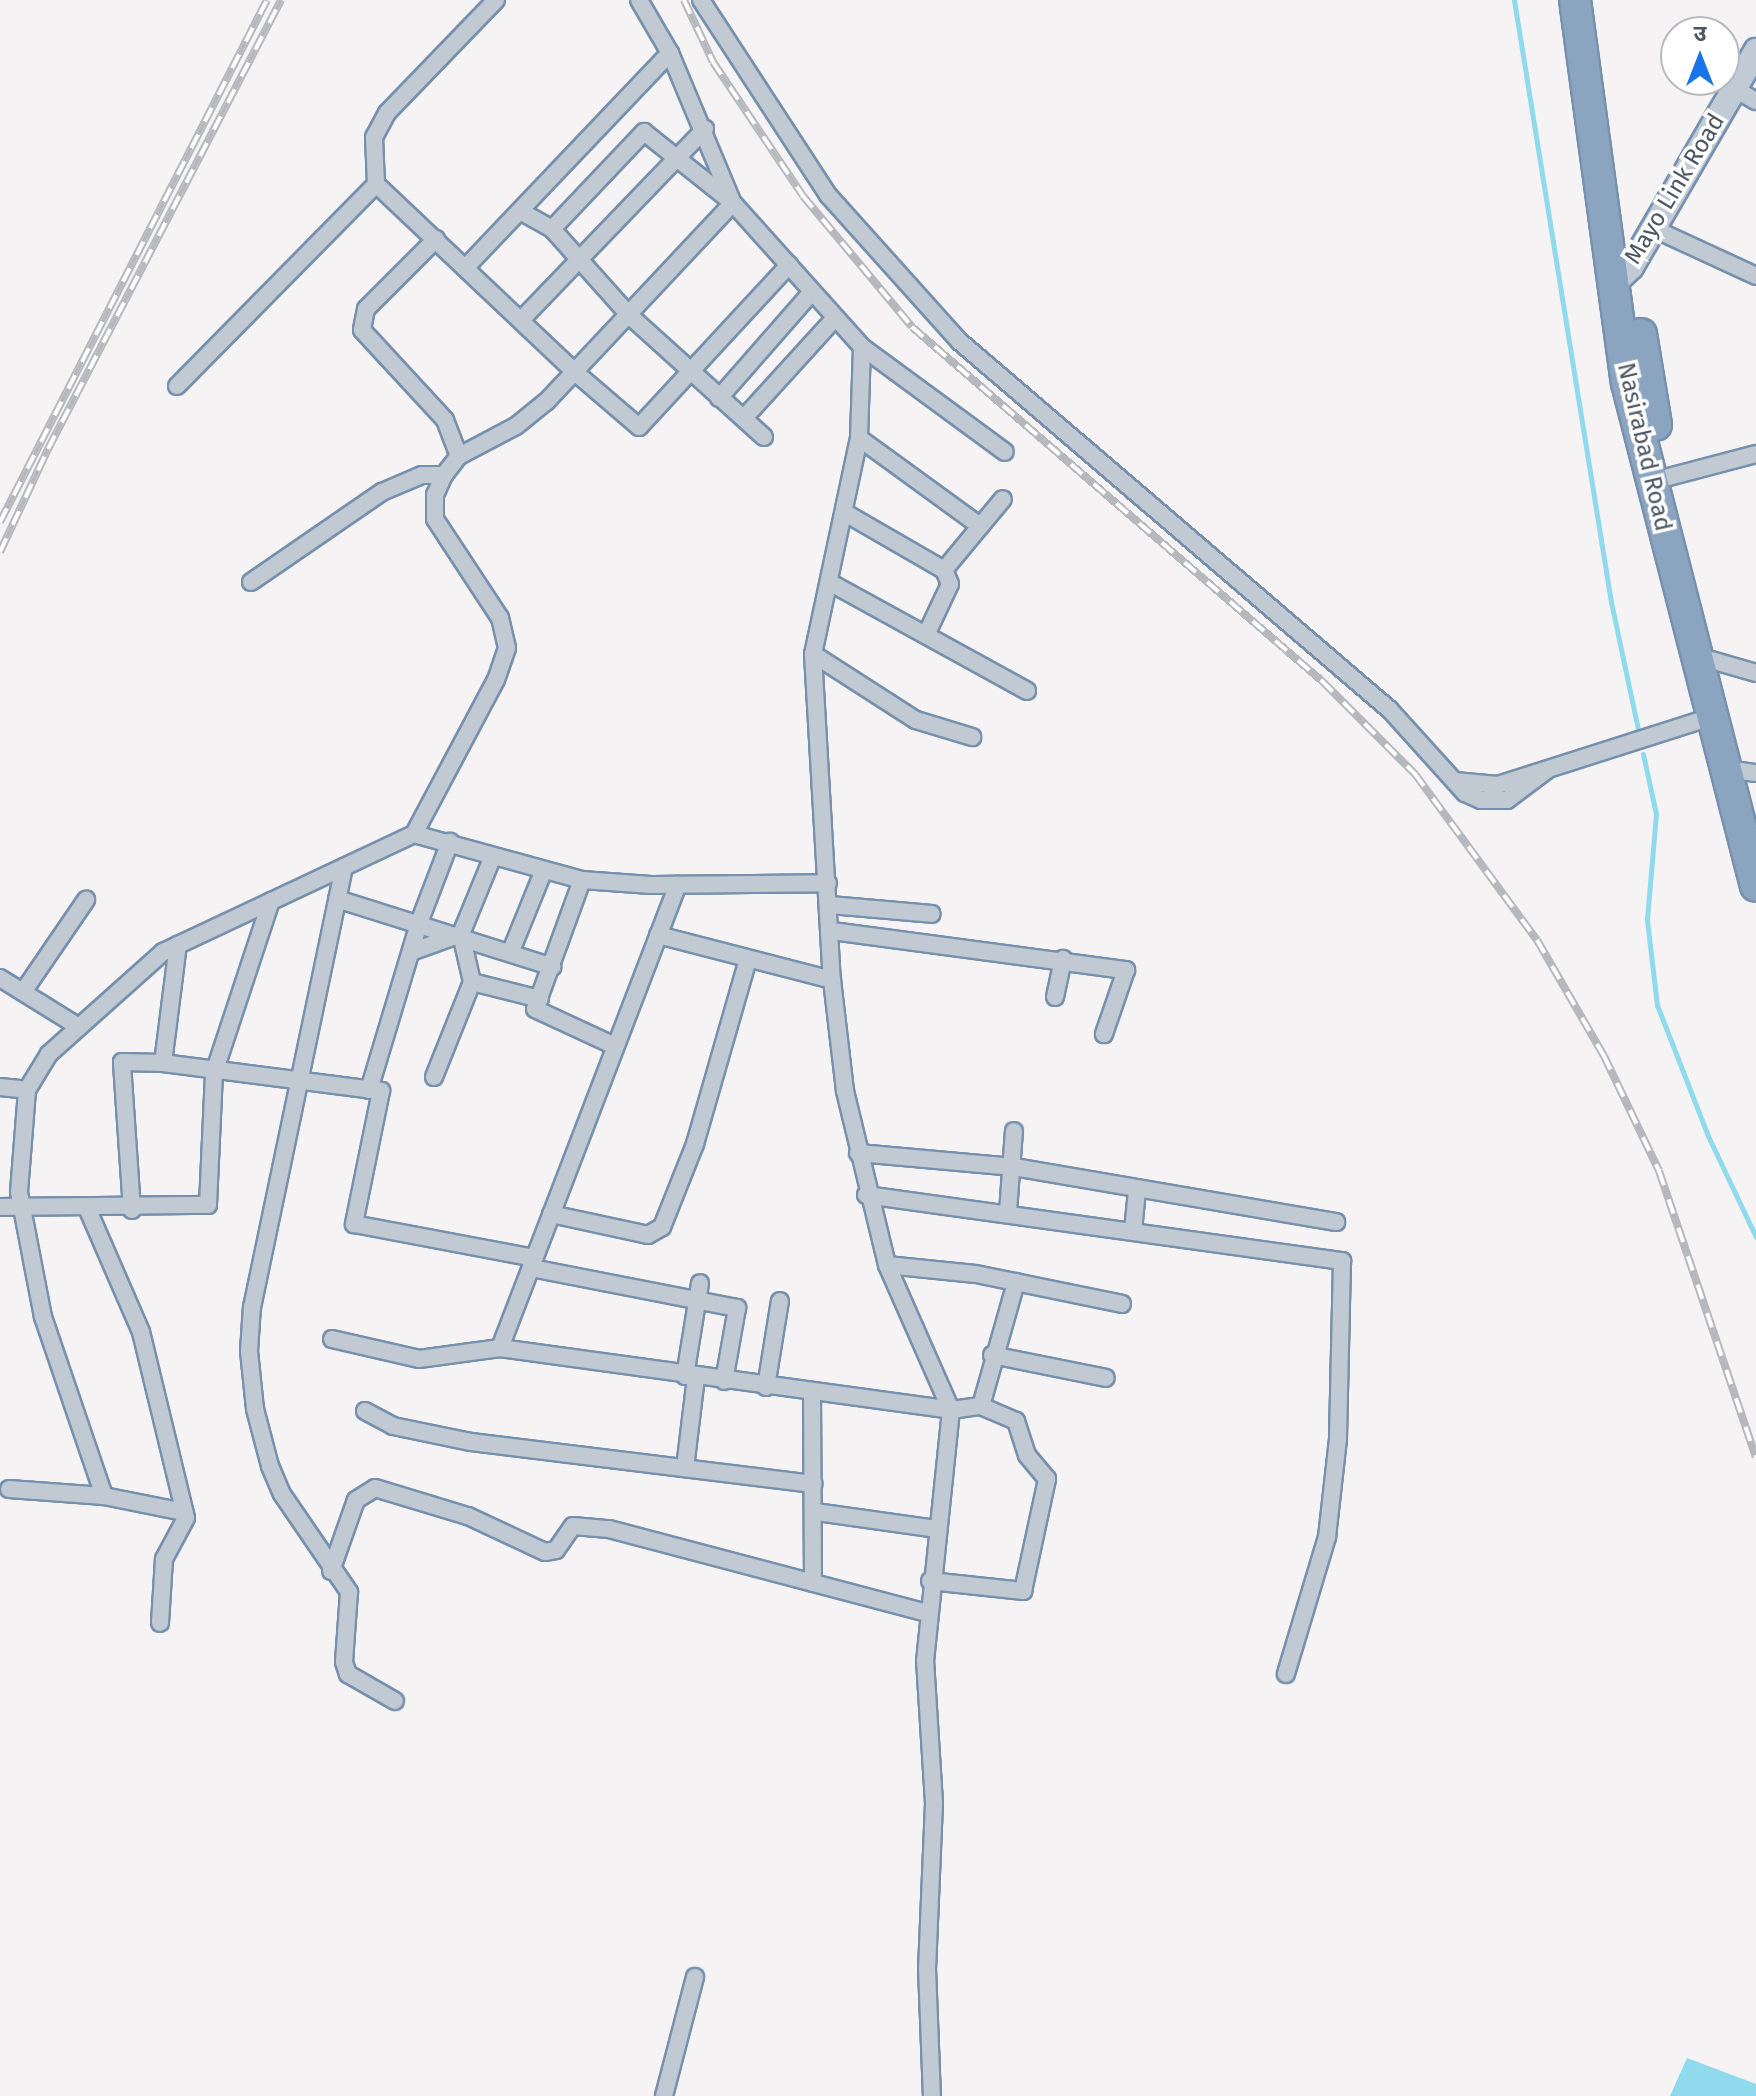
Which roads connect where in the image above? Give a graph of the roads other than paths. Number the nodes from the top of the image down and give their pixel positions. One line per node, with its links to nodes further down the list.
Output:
1 (496, 0): 11 (street)
2 (639, 0): 7 (street)
3 (701, 0): 50 (street)
4 (1575, 0): 20 (highway, Nasirabad Road)
5 (1589, 0): 20 (highway, Nasirabad Road)
6 (1756, 51): 8 (street, Mayo Link Road)
7 (670, 53): 9 (street); 13 (street)
8 (1746, 95): 14 (street, Mayo Link Road)
9 (705, 129): 10 (street); 12 (street)
10 (676, 158): 12 (street); 15 (street); 17 (street)
11 (376, 184): 16 (street); 29 (street)
12 (733, 203): 19 (street); 23 (street)
13 (520, 211): 15 (street); 18 (street)
14 (1650, 227): 20 (street, Mayo Link Road); 21 (street)
15 (552, 229): 17 (street)
16 (436, 239): 18 (street); 36 (street)
17 (577, 261): 23 (street); 24 (street)
18 (468, 265): 24 (street)
19 (789, 265): 22 (street); 27 (street)
20 (1622, 275): 38 (highway, Nasirabad Road); 50 (highway, Nasirabad Road)
21 (1756, 276)
22 (810, 294): 25 (street); 30 (street)
23 (629, 315): 27 (street); 28 (street)
24 (522, 319): 28 (street)
25 (834, 319): 26 (street); 31 (street)
26 (862, 347): 33 (street); 34 (street)
27 (690, 371): 28 (street); 30 (street)
28 (576, 373): 36 (street)
29 (177, 386)
30 (719, 398): 31 (street)
31 (744, 418): 32 (street)
32 (764, 437)
33 (859, 438): 40 (street); 41 (street)
34 (1005, 452)
35 (1756, 454): 38 (street)
36 (459, 456): 37 (street)
37 (444, 475): 43 (street); 54 (street)
38 (1665, 478): 47 (highway, Nasirabad Road)
39 (1003, 499): 41 (street)
40 (847, 514): 42 (street); 44 (street)
41 (980, 526): 42 (street)
42 (944, 570): 45 (street)
43 (251, 582)
44 (829, 582): 45 (street); 46 (street)
45 (926, 635): 49 (street)
46 (813, 654): 51 (street); 60 (street)
47 (1711, 660): 48 (street); 50 (highway, Nasirabad Road)
48 (1756, 673)
49 (1027, 691)
50 (1718, 715): 52 (highway, Nasirabad Road); 62 (highway, Nasirabad Road)
51 (972, 737)
52 (1749, 772): 53 (highway, Nasirabad Road)
53 (1756, 823)
54 (414, 834): 55 (street); 57 (street)
55 (450, 842): 56 (street); 68 (street)
56 (493, 856): 58 (street); 70 (street)
57 (344, 867): 63 (street); 65 (street)
58 (543, 872): 59 (street); 73 (street)
59 (582, 880): 61 (street); 77 (street)
60 (828, 883): 61 (street); 66 (street)
61 (678, 885): 71 (street)
62 (1756, 886)
63 (337, 899): 68 (street); 90 (street)
64 (86, 900): 81 (street)
65 (271, 901): 72 (street); 88 (street)
66 (830, 905): 67 (street); 69 (street)
67 (932, 914)
68 (419, 923): 70 (street); 74 (street)
69 (832, 931): 76 (street); 79 (street)
70 (461, 934): 73 (street); 74 (street); 80 (street)
71 (658, 935): 75 (street); 86 (street)
72 (178, 945): 84 (street); 87 (street)
73 (511, 951): 77 (street)
74 (411, 952): 93 (street)
75 (748, 959): 79 (street); 104 (street)
76 (1063, 959): 82 (street); 85 (street)
77 (553, 967): 83 (street)
78 (0, 978): 81 (street)
79 (832, 980): 95 (street)
80 (472, 982): 83 (street); 89 (street)
81 (23, 992): 84 (street)
82 (1055, 997)
83 (540, 999): 86 (street)
84 (79, 1027): 92 (street)
85 (1104, 1034)
86 (615, 1046): 104 (street)
87 (163, 1063): 88 (street); 102 (street)
88 (214, 1073): 90 (street); 102 (street)
89 (434, 1077)
90 (299, 1082): 93 (street); 131 (street)
91 (0, 1087): 92 (street)
92 (27, 1090): 99 (street)
93 (369, 1090): 107 (street)
94 (1014, 1131): 96 (street)
95 (858, 1153): 96 (street); 98 (street)
96 (1014, 1167): 97 (street); 103 (street)
97 (1137, 1190): 105 (street); 106 (street)
98 (866, 1195): 103 (street); 108 (street)
99 (22, 1206): 100 (street); 101 (street); 127 (street)
100 (0, 1207)
101 (88, 1210): 102 (street); 128 (street)
102 (132, 1210)
103 (1008, 1212): 106 (street)
104 (551, 1214): 107 (street)
105 (1336, 1222)
106 (1133, 1231): 136 (street)
107 (532, 1263): 110 (street); 114 (street)
108 (887, 1265): 109 (street); 122 (street)
109 (1016, 1282): 112 (street); 115 (street)
110 (698, 1291): 116 (street); 118 (street)
111 (780, 1301): 119 (street)
112 (1122, 1304)
113 (332, 1339): 114 (street)
114 (500, 1348): 116 (street)
115 (992, 1355): 117 (street); 121 (street)
116 (691, 1376): 118 (street); 124 (street)
117 (1106, 1378)
118 (724, 1381): 119 (street)
119 (766, 1387): 120 (street)
120 (812, 1393): 122 (street); 125 (street)
121 (981, 1406): 122 (street); 132 (street)
122 (951, 1410): 130 (street)
123 (365, 1411): 124 (street)
124 (685, 1468): 125 (street)
125 (813, 1484): 129 (street)
126 (9, 1489): 127 (street)
127 (104, 1496): 128 (street)
128 (184, 1512): 135 (street)
129 (816, 1512): 130 (street); 133 (street)
130 (937, 1529): 132 (street)
131 (331, 1571): 133 (street); 137 (street)
132 (930, 1581): 134 (street)
133 (813, 1583): 134 (street)
134 (927, 1613): 140 (street)
135 (160, 1623)
136 (1286, 1674)
137 (395, 1701)
138 (695, 1977): 139 (street)
139 (664, 2096)
140 (932, 2096)

